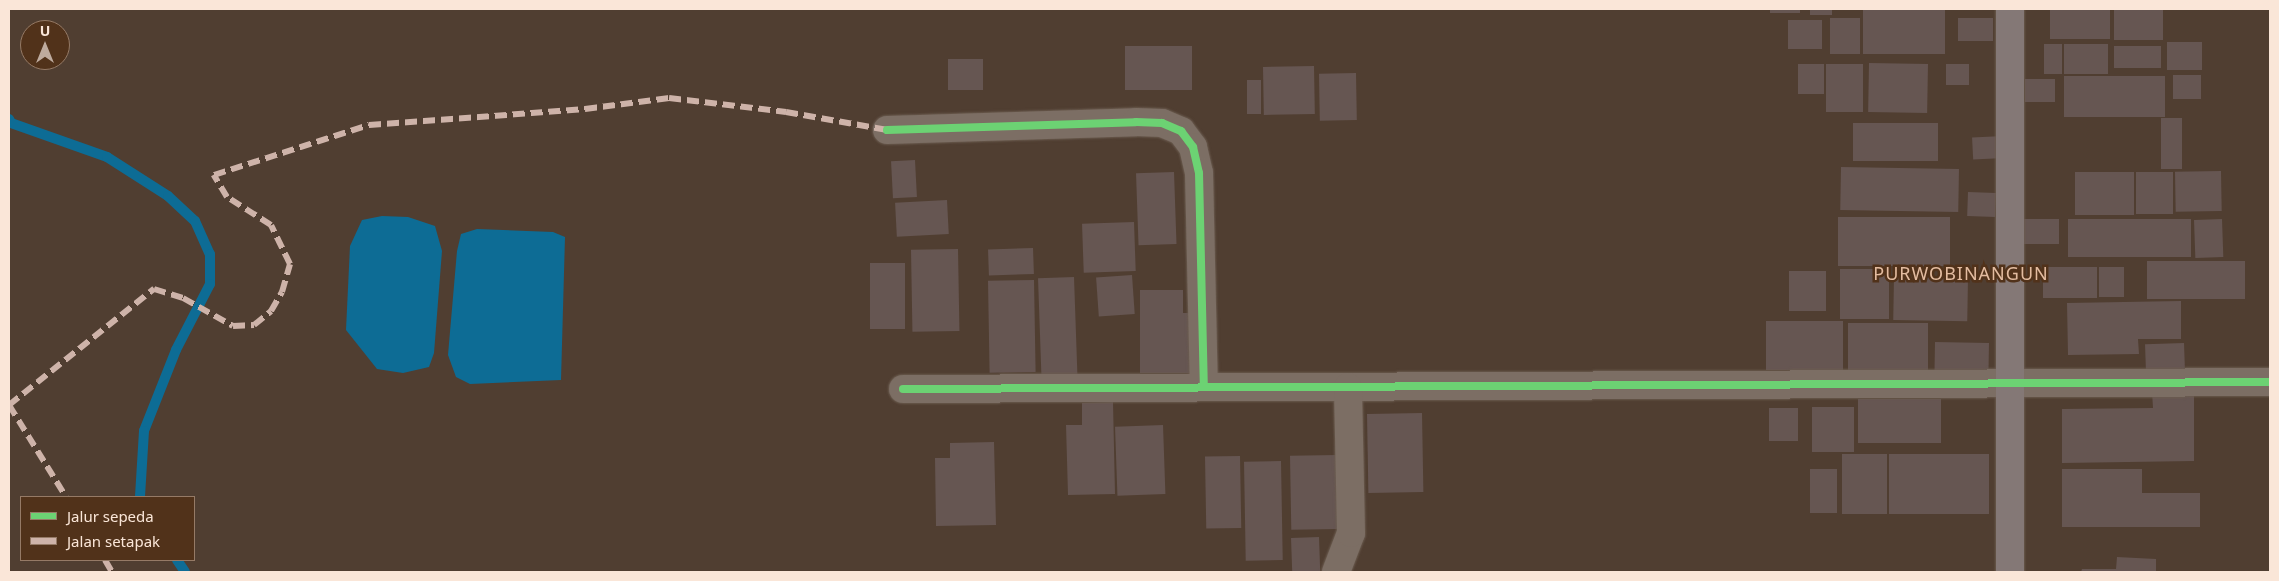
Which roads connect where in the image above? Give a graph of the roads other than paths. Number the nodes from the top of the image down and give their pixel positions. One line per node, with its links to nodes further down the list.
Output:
1 (2010, 9): 3 (main road)
2 (887, 130): 5 (street)
3 (2010, 382): 4 (street); 6 (street); 9 (main road)
4 (2270, 382)
5 (1204, 387): 6 (street); 7 (street)
6 (1348, 387): 8 (street)
7 (903, 390)
8 (1336, 572)
9 (2010, 572)

